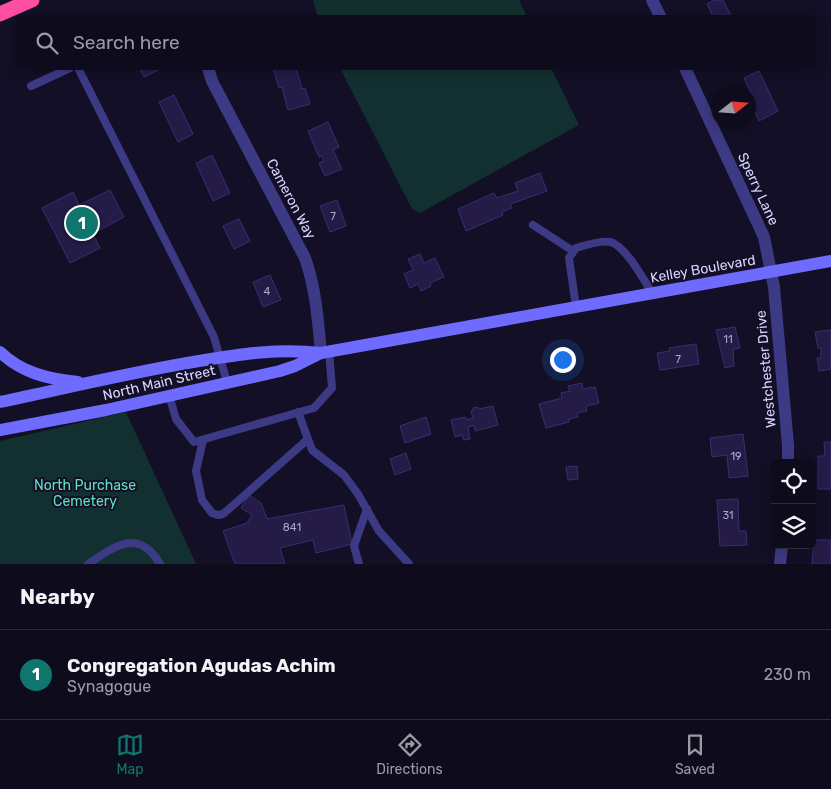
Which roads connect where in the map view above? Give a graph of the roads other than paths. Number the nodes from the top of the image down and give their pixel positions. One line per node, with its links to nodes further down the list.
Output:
1 (652, 0): 5 (street)
2 (29, 1): 3 (highway); 4 (highway)
3 (0, 10)
4 (0, 14)
5 (660, 15)
6 (66, 70): 10 (lane)
7 (79, 70): 19 (lane)
8 (209, 70): 18 (street, Cameron Way)
9 (685, 70): 14 (street, Sperry Lane)
10 (31, 86)
11 (533, 225): 12 (lane)
12 (573, 251): 15 (lane); 16 (lane)
13 (831, 261): 14 (main road, Kelley Boulevard)
14 (772, 272): 15 (main road, Kelley Boulevard); 28 (street, Westchester Drive)
15 (652, 293): 16 (main road, Kelley Boulevard)
16 (578, 307): 18 (main road, North Main Street)
17 (0, 352): 20 (main road)
18 (325, 352): 19 (main road, North Main Street); 21 (main road, North Main Street); 24 (lane)
19 (221, 358): 20 (main road, North Main Street); 21 (lane)
20 (93, 382): 23 (main road, North Main Street)
21 (227, 382): 22 (main road, North Main Street)
22 (170, 395): 25 (main road, North Main Street); 26 (lane)
23 (0, 402)
24 (298, 412): 26 (lane); 27 (lane)
25 (0, 430)
26 (203, 440): 27 (lane)
27 (307, 440): 29 (lane)
28 (788, 459)
29 (367, 509): 33 (lane); 34 (lane)
30 (782, 549): 35 (street)
31 (88, 564): 32 (lane)
32 (160, 564)
33 (359, 564)
34 (408, 564)
35 (780, 564)

